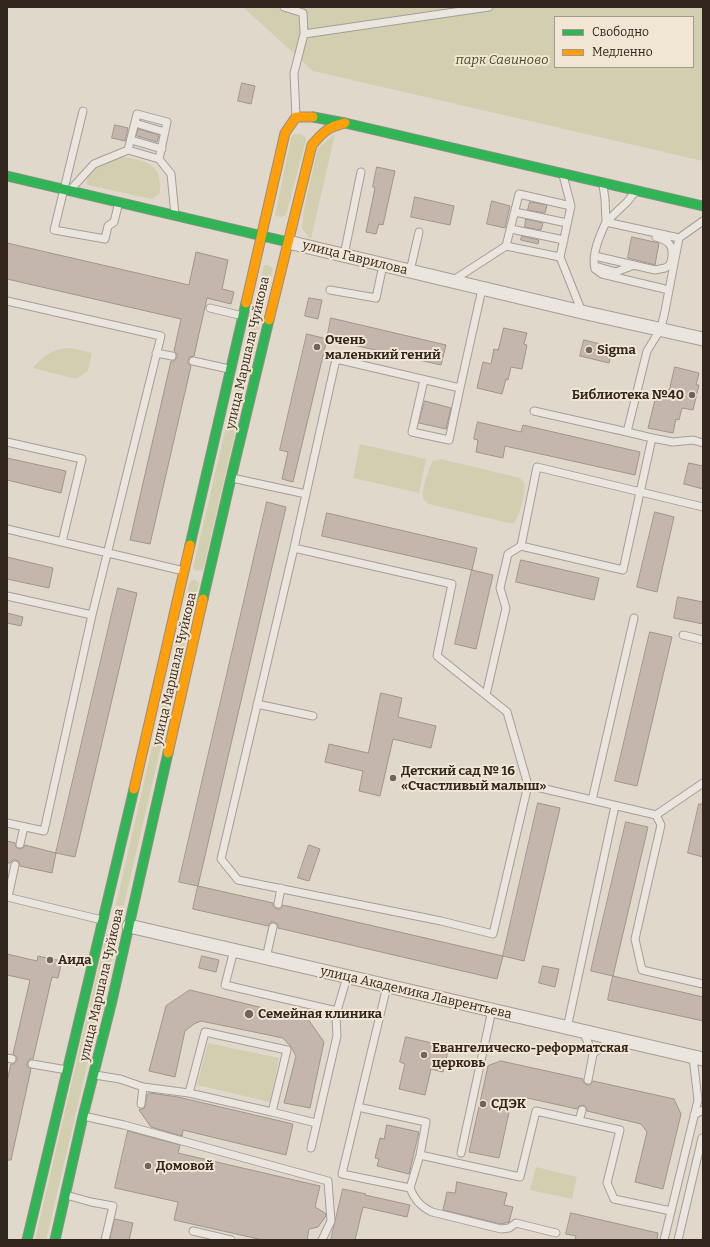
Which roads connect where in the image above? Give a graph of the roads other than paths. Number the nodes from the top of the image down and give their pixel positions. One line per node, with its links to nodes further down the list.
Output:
1 (284, 7): 3 (lane)
2 (489, 7): 4 (lane)
3 (304, 10): 4 (lane)
4 (304, 34): 6 (lane)
5 (83, 111): 16 (lane)
6 (296, 117): 7 (main road); 28 (main road, улица Маршала Чуйкова)
7 (345, 123): 13 (main road); 31 (main road, улица Маршала Чуйкова)
8 (131, 140): 9 (lane); 9 (lane); 10 (lane)
9 (162, 149): 11 (lane)
10 (128, 150): 11 (lane); 16 (lane)
11 (159, 159): 22 (lane)
12 (361, 172): 33 (lane)
13 (563, 173): 15 (main road); 19 (lane)
14 (7, 176): 16 (main road, улица Гаврилова)
15 (602, 183): 17 (main road); 25 (lane)
16 (67, 190): 18 (main road, улица Гаврилова); 18 (lane)
17 (636, 191): 20 (main road); 25 (lane)
18 (119, 202): 22 (main road, улица Гаврилова)
19 (571, 206): 21 (lane); 24 (lane)
20 (703, 206)
21 (515, 212): 24 (lane); 26 (lane)
22 (175, 215): 28 (main road, улица Гаврилова)
23 (703, 221): 29 (lane)
24 (568, 223): 30 (lane)
25 (605, 225): 29 (lane); 34 (lane); 37 (lane)
26 (511, 229): 30 (lane); 32 (lane)
27 (419, 232): 39 (lane)
28 (261, 235): 31 (main road, улица Гаврилова); 47 (main road, улица Маршала Чуйкова)
29 (679, 238): 43 (lane)
30 (564, 240): 35 (lane)
31 (288, 242): 33 (street, улица Гаврилова); 61 (main road, улица Маршала Чуйкова)
32 (506, 246): 35 (lane); 40 (lane)
33 (344, 255): 36 (street, улица Гаврилова)
34 (595, 256): 37 (lane); 38 (lane)
35 (560, 257): 46 (lane)
36 (383, 265): 39 (street, улица Гаврилова); 42 (lane)
37 (635, 265): 38 (lane)
38 (594, 266): 43 (lane)
39 (410, 271): 40 (street, улица Гаврилова)
40 (452, 281): 41 (street, улица Гаврилова)
41 (482, 289): 46 (street, улица Гаврилова); 55 (lane)
42 (330, 290)
43 (669, 290): 48 (lane)
44 (7, 301): 50 (lane)
45 (210, 308): 47 (lane)
46 (582, 312): 48 (street, улица Гаврилова)
47 (243, 316): 53 (main road, улица Маршала Чуйкова)
48 (660, 330): 49 (street, улица Гаврилова); 57 (lane)
49 (703, 339)
50 (156, 353): 51 (lane); 69 (lane)
51 (172, 356)
52 (192, 361): 53 (lane)
53 (231, 370): 70 (main road, улица Маршала Чуйкова)
54 (424, 380): 55 (lane); 55 (lane); 63 (lane)
55 (460, 388)
56 (534, 411): 57 (lane)
57 (627, 432): 58 (lane)
58 (652, 438): 60 (lane); 62 (lane)
59 (7, 442): 66 (lane)
60 (703, 443)
61 (231, 478): 63 (lane); 71 (main road, улица Маршала Чуйкова)
62 (640, 492): 64 (lane); 67 (lane); 67 (lane)
63 (306, 494): 68 (lane)
64 (703, 507)
65 (7, 529): 66 (lane)
66 (62, 542): 69 (lane)
67 (521, 546): 77 (lane)
68 (294, 548): 77 (lane); 78 (lane)
69 (107, 553): 70 (lane); 73 (lane)
70 (191, 573): 71 (main road); 92 (main road, улица Маршала Чуйкова)
71 (209, 577): 93 (main road, улица Маршала Чуйкова)
72 (7, 596): 73 (lane)
73 (92, 615): 86 (lane)
74 (634, 618): 82 (lane)
75 (683, 635): 76 (lane)
76 (703, 640)
77 (486, 695): 81 (lane)
78 (258, 704): 79 (lane); 89 (lane)
79 (313, 716)
80 (703, 783): 84 (lane)
81 (528, 785): 82 (lane); 89 (lane)
82 (592, 800): 83 (lane)
83 (615, 806): 84 (lane); 102 (lane)
84 (656, 815): 98 (lane)
85 (7, 823): 86 (lane)
86 (24, 827): 87 (lane)
87 (20, 844)
88 (15, 865): 90 (lane)
89 (280, 888): 91 (lane)
90 (8, 897): 92 (lane)
91 (278, 904)
92 (106, 921): 108 (main road, улица Маршала Чуйкова)
93 (126, 925): 95 (street, улица Академика Лаврентьева); 109 (main road, улица Маршала Чуйкова)
94 (273, 927): 96 (lane)
95 (234, 950): 96 (street, улица Академика Лаврентьева); 101 (lane)
96 (266, 958): 97 (street, улица Академика Лаврентьева)
97 (347, 977): 99 (street, улица Академика Лаврентьева); 101 (lane)
98 (703, 984)
99 (387, 986): 100 (street, улица Академика Лаврентьева); 115 (lane)
100 (492, 1010): 102 (street, улица Академика Лаврентьева); 126 (lane)
101 (337, 1011): 122 (lane)
102 (567, 1028): 103 (street, улица Академика Лаврентьева)
103 (583, 1031): 104 (street, улица Академика Лаврентьева); 105 (lane)
104 (613, 1038): 105 (lane); 106 (street, улица Академика Лаврентьева)
105 (593, 1054): 110 (lane)
106 (698, 1058): 119 (lane)
107 (32, 1064): 108 (lane)
108 (68, 1070): 133 (main road, улица Маршала Чуйкова)
109 (94, 1075): 111 (lane); 120 (main road, улица Маршала Чуйкова)
110 (588, 1080)
111 (143, 1087): 112 (lane); 113 (lane); 114 (lane)
112 (190, 1093): 118 (lane); 118 (lane)
113 (149, 1094)
114 (141, 1104)
115 (358, 1107): 127 (lane); 128 (lane)
116 (582, 1110): 121 (lane)
117 (703, 1110): 119 (lane)
118 (272, 1112): 122 (lane)
119 (694, 1115): 123 (lane)
120 (83, 1116): 129 (main road, улица Маршала Чуйкова); 137 (lane)
121 (579, 1121): 127 (lane); 130 (lane)
122 (316, 1123): 125 (lane)
123 (689, 1135): 124 (lane); 130 (lane)
124 (702, 1138): 139 (lane)
125 (311, 1148)
126 (461, 1153)
127 (420, 1155): 128 (lane)
128 (410, 1188): 132 (lane)
129 (65, 1194): 134 (main road, улица Маршала Чуйкова); 135 (lane)
130 (671, 1211): 138 (lane)
131 (193, 1231): 136 (lane)
132 (556, 1233)
133 (27, 1240)
134 (55, 1240)
135 (105, 1240)
136 (231, 1240)
137 (322, 1240)
138 (664, 1240)
139 (678, 1240)

